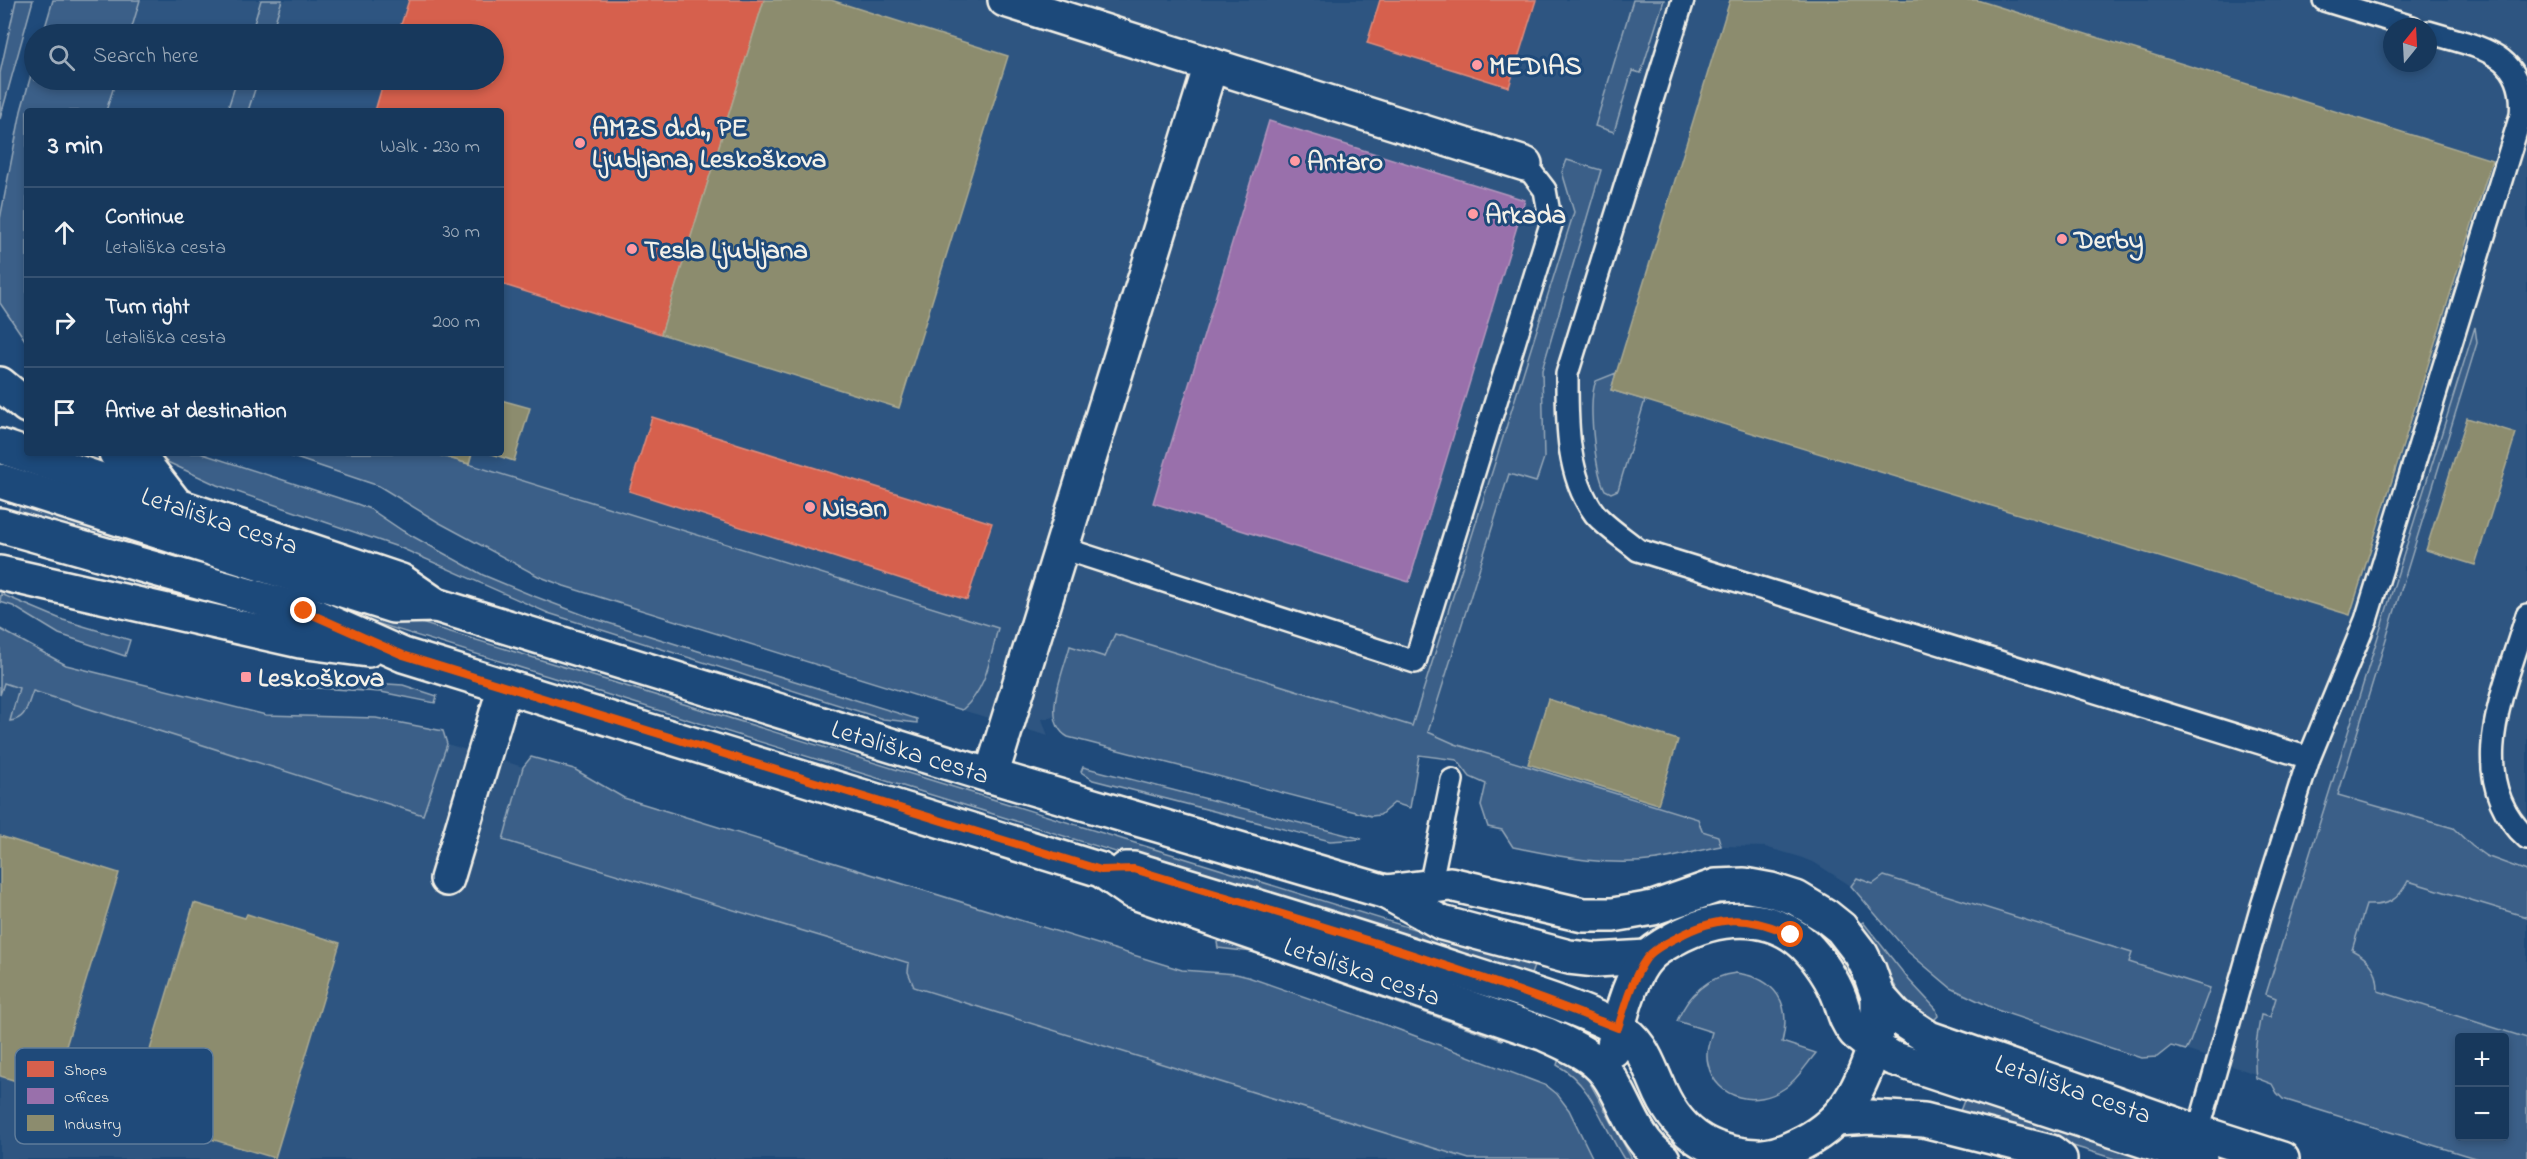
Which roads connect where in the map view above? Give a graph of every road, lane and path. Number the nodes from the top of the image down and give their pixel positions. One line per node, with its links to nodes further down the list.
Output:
1 (1005, 0): 6 (main road)
2 (1683, 0): 23 (lane)
3 (2325, 0): 4 (lane)
4 (2383, 18)
5 (2437, 35): 23 (lane)
6 (1211, 65): 7 (main road); 17 (main road)
7 (1526, 164): 17 (lane)
8 (0, 384): 9 (main road)
9 (24, 404)
10 (0, 446): 11 (main road, Letališka cesta)
11 (24, 454)
12 (29, 456): 15 (main road, Letališka cesta)
13 (123, 456): 15 (main road)
14 (0, 481): 19 (main road, Letališka cesta)
15 (178, 507): 19 (main road, Letališka cesta)
16 (0, 525): 21 (main road, Letališka cesta)
17 (1062, 548): 24 (main road)
18 (0, 573): 21 (main road, Letališka cesta)
19 (436, 605): 24 (main road, Letališka cesta)
20 (2527, 615): 26 (lane)
21 (403, 655): 22 (main road, Letališka cesta)
22 (505, 686): 27 (main road, Letališka cesta); 28 (main road)
23 (2309, 758): 37 (lane)
24 (992, 776): 30 (main road, Letališka cesta)
25 (1452, 780): 29 (lane)
26 (2527, 838)
27 (1101, 870): 33 (main road, Letališka cesta); 35 (main road, Letališka cesta)
28 (447, 879)
29 (1430, 886): 30 (main road, Letališka cesta); 32 (main road, Letališka cesta)
30 (1386, 892): 31 (main road, Letališka cesta)
31 (1647, 957): 33 (main road, Letališka cesta); 34 (main road, Letališka cesta)
32 (1878, 996): 34 (main road, Letališka cesta); 37 (main road, Letališka cesta)
33 (1618, 1028): 35 (main road, Letališka cesta); 39 (main road, Letališka cesta)
34 (1874, 1047): 36 (main road, Letališka cesta); 37 (main road, Letališka cesta)
35 (1614, 1085): 38 (main road, Letališka cesta)
36 (1836, 1119): 39 (main road, Letališka cesta); 40 (main road)
37 (2199, 1146): 41 (main road, Letališka cesta)
38 (1659, 1157)
39 (1759, 1158)
40 (2060, 1159)
41 (2282, 1159)

